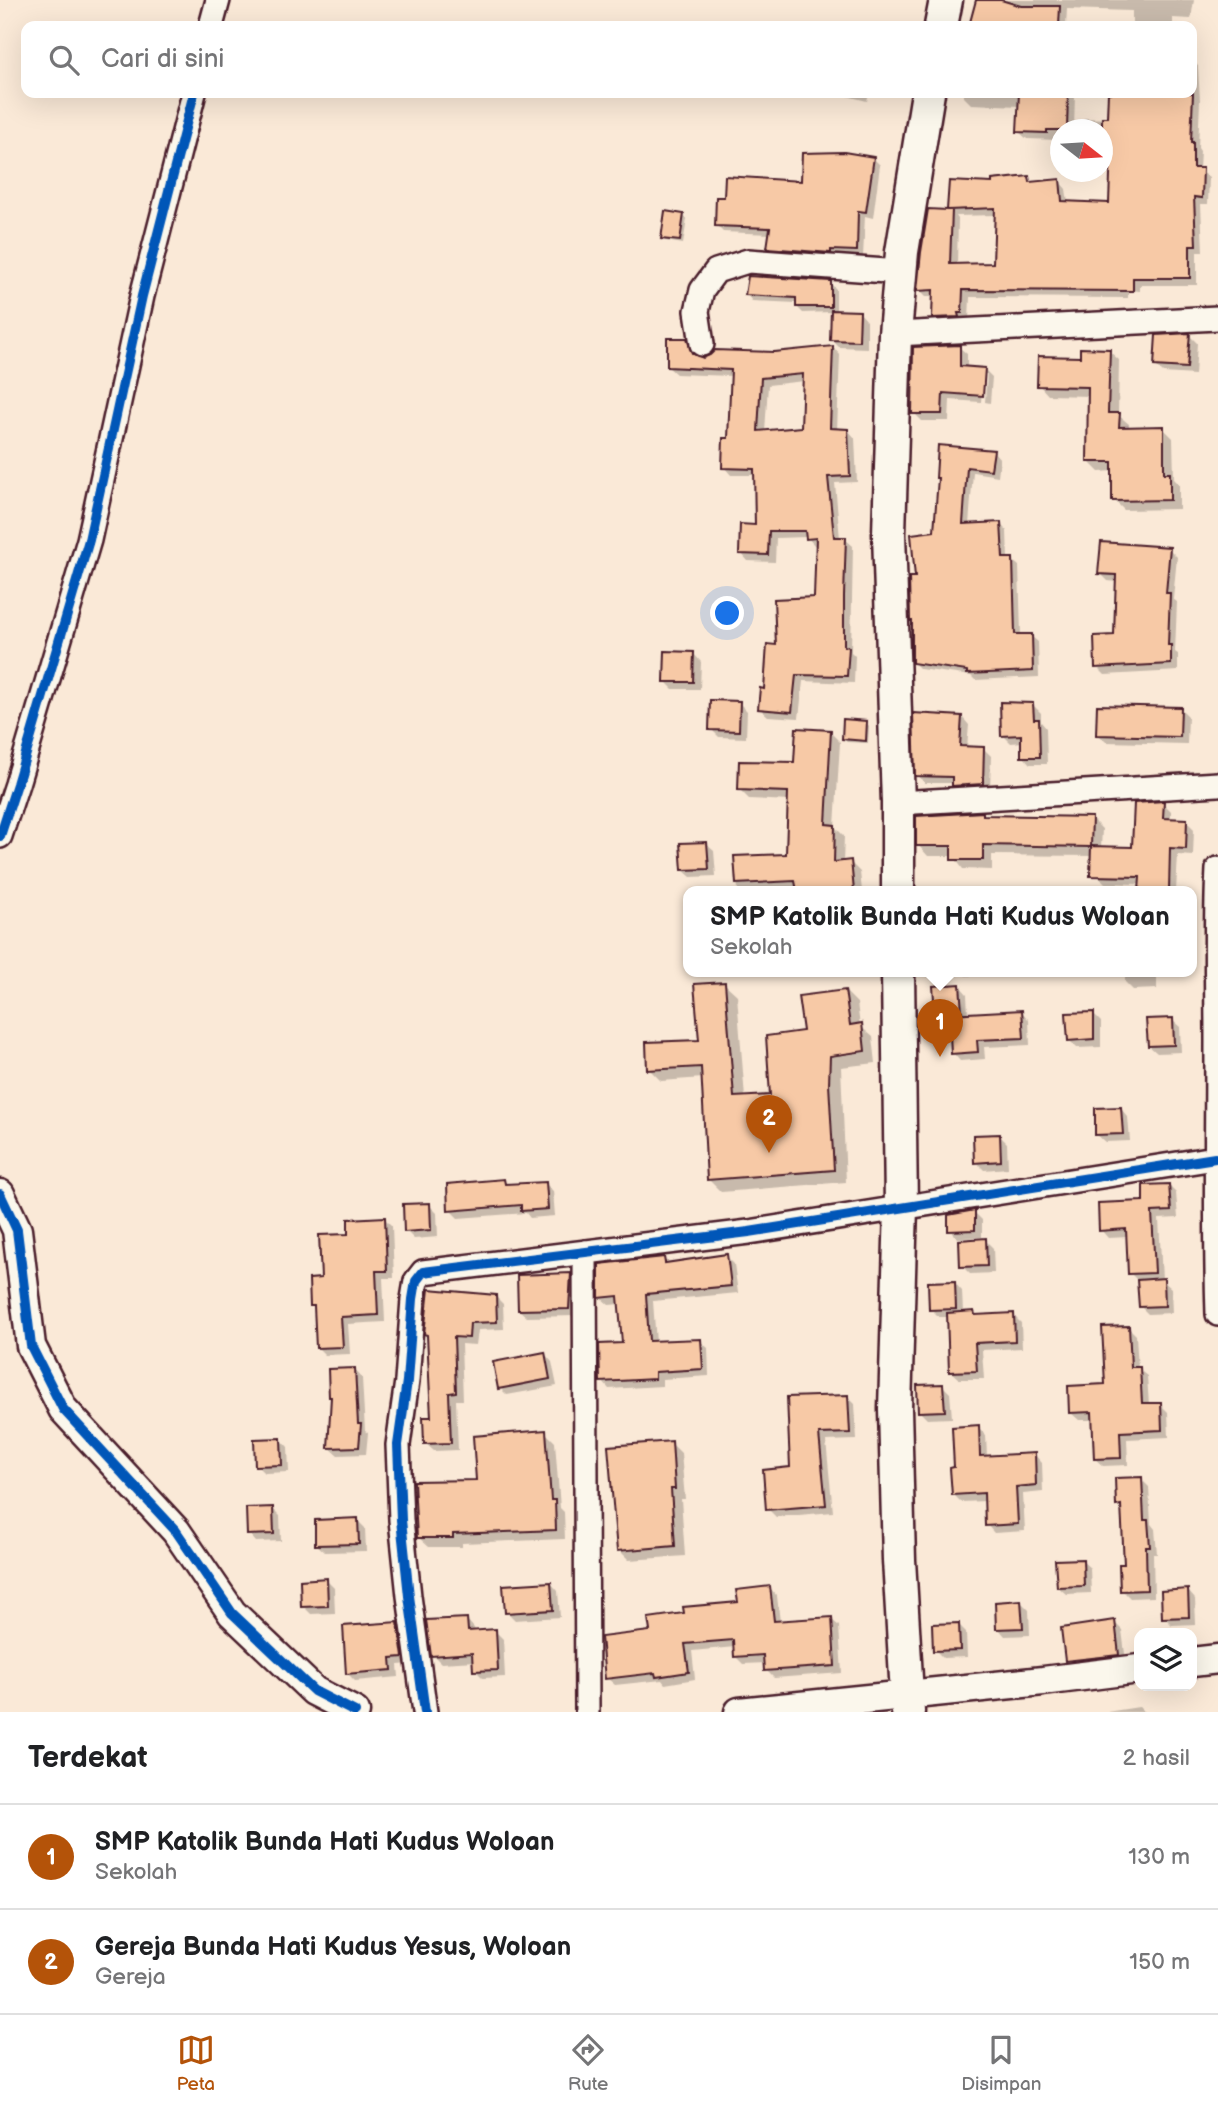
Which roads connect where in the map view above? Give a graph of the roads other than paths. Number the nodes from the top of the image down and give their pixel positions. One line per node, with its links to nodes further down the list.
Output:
1 (218, 0): 3 (street)
2 (946, 0): 4 (main road)
3 (212, 21)
4 (942, 21)
5 (193, 98): 13 (street)
6 (927, 98): 7 (main road)
7 (900, 272): 9 (main road); 10 (street)
8 (1218, 318): 9 (street)
9 (895, 334): 12 (main road)
10 (702, 344)
11 (1218, 784): 12 (street)
12 (898, 803): 15 (main road)
13 (0, 836)
14 (1218, 869): 17 (street)
15 (898, 886)
16 (898, 977): 19 (main road)
17 (1215, 1158): 19 (street); 21 (street)
18 (0, 1194): 26 (street)
19 (901, 1207): 20 (street); 25 (main road)
20 (585, 1252): 27 (street); 28 (street)
21 (1218, 1314)
22 (1218, 1659): 23 (street)
23 (1197, 1661)
24 (1134, 1670): 25 (street)
25 (908, 1703): 29 (street)
26 (355, 1712)
27 (425, 1712)
28 (587, 1712)
29 (739, 1712)

